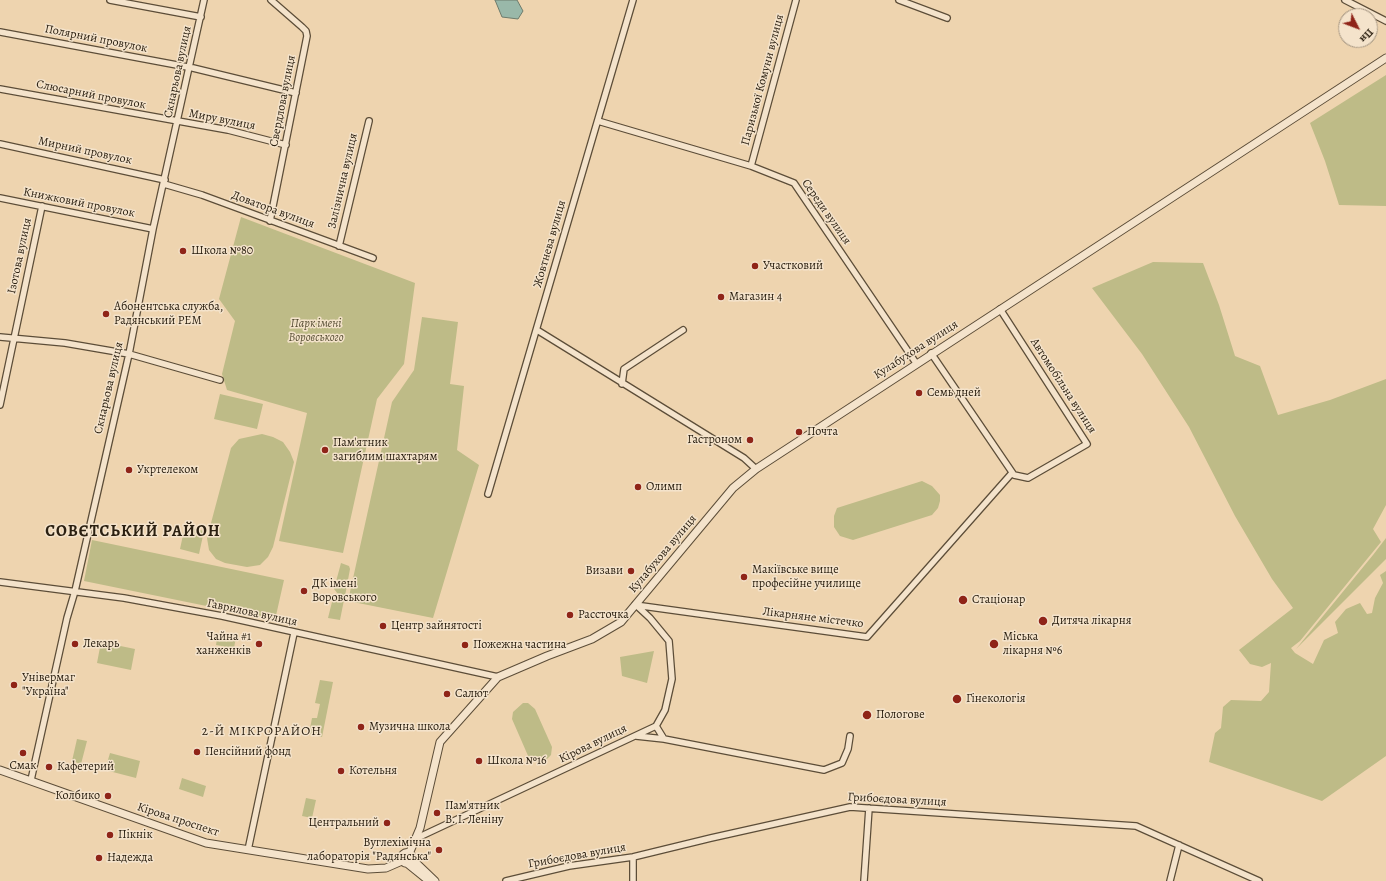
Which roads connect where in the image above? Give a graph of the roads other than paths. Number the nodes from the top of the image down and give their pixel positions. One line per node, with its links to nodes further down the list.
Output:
1 (110, 0): 8 (street)
2 (204, 0): 8 (street, Скнарьова вулиця)
3 (271, 0): 15 (street, Свердлова вулиця)
4 (633, 0): 17 (street, Жовтнева вулиця)
5 (796, 0): 21 (street, Паризької Комуни вулиця)
6 (899, 0): 9 (street)
7 (1345, 0): 10 (street)
8 (201, 17): 13 (street, Скнарьова вулиця)
9 (946, 18)
10 (1386, 21)
11 (0, 32): 13 (street, Полярний провулок)
12 (1386, 58): 29 (street, Кулабухова вулиця)
13 (189, 67): 15 (street, Полярний провулок); 18 (street, Скнарьова вулиця)
14 (0, 89): 18 (street, Слюсарний провулок)
15 (296, 93): 20 (street, Свердлова вулиця)
16 (369, 121): 27 (street, Залізнична вулиця)
17 (598, 121): 21 (street, Середи вулиця); 30 (street, Жовтнева вулиця)
18 (178, 122): 20 (street, Миру вулиця); 22 (street, Скнарьова вулиця)
19 (0, 144): 22 (street, Мирний провулок)
20 (286, 145): 25 (street, Свердлова вулиця)
21 (751, 166): 36 (street, Середи вулиця)
22 (165, 182): 25 (street, Доватора вулиця); 26 (street, Скнарьова вулиця)
23 (0, 198): 24 (street, Книжковий провулок)
24 (42, 206): 26 (street, Книжковий провулок); 33 (street, Ізотова вулиця)
25 (270, 221): 27 (street, Доватора вулиця)
26 (153, 229): 35 (street, Скнарьова вулиця)
27 (340, 246): 28 (street, Доватора вулиця)
28 (374, 258)
29 (1000, 308): 34 (street, Кулабухова вулиця); 41 (street, Автомобільна вулиця)
30 (536, 330): 38 (street); 42 (street, Жовтнева вулиця)
31 (683, 330): 38 (street)
32 (0, 337): 33 (street)
33 (14, 339): 35 (street); 39 (street, Ізотова вулиця)
34 (931, 353): 36 (street, Кулабухова вулиця); 41 (street)
35 (129, 354): 37 (street); 44 (street, Скнарьова вулиця)
36 (916, 363): 40 (street, Кулабухова вулиця)
37 (220, 380)
38 (622, 384): 40 (street)
39 (0, 405)
40 (756, 469): 45 (street, Кулабухова вулиця)
41 (1012, 473): 45 (street, Лікарняне містечко)
42 (488, 494)
43 (0, 582): 44 (street, Гаврилова вулиця)
44 (75, 591): 46 (street, Гаврилова вулиця); 53 (street, Скнарьова вулиця)
45 (636, 605): 47 (street, Кулабухова вулиця); 48 (street)
46 (294, 633): 47 (street, Гаврилова вулиця); 57 (street)
47 (498, 678): 55 (street, Кулабухова вулиця)
48 (656, 726): 49 (street, Кірова вулиця); 51 (street)
49 (635, 736): 51 (street); 55 (street, Кірова вулиця)
50 (850, 736): 51 (street)
51 (664, 739)
52 (0, 770): 53 (street, Кірова проспект)
53 (31, 780): 57 (street, Кірова проспект)
54 (869, 808): 56 (street, Грибоєдова вулиця); 58 (street, Грибоєдова вулиця); 64 (street)
55 (415, 839): 59 (street, Кулабухова вулиця)
56 (1179, 845): 65 (street); 66 (street, Грибоєдова вулиця)
57 (248, 850): 59 (street, Кірова проспект)
58 (633, 857): 62 (street, Грибоєдова вулиця); 63 (street)
59 (408, 859): 60 (street); 61 (street)
60 (429, 881)
61 (435, 881)
62 (506, 881)
63 (633, 881)
64 (864, 881)
65 (1170, 881)
66 (1259, 881)

